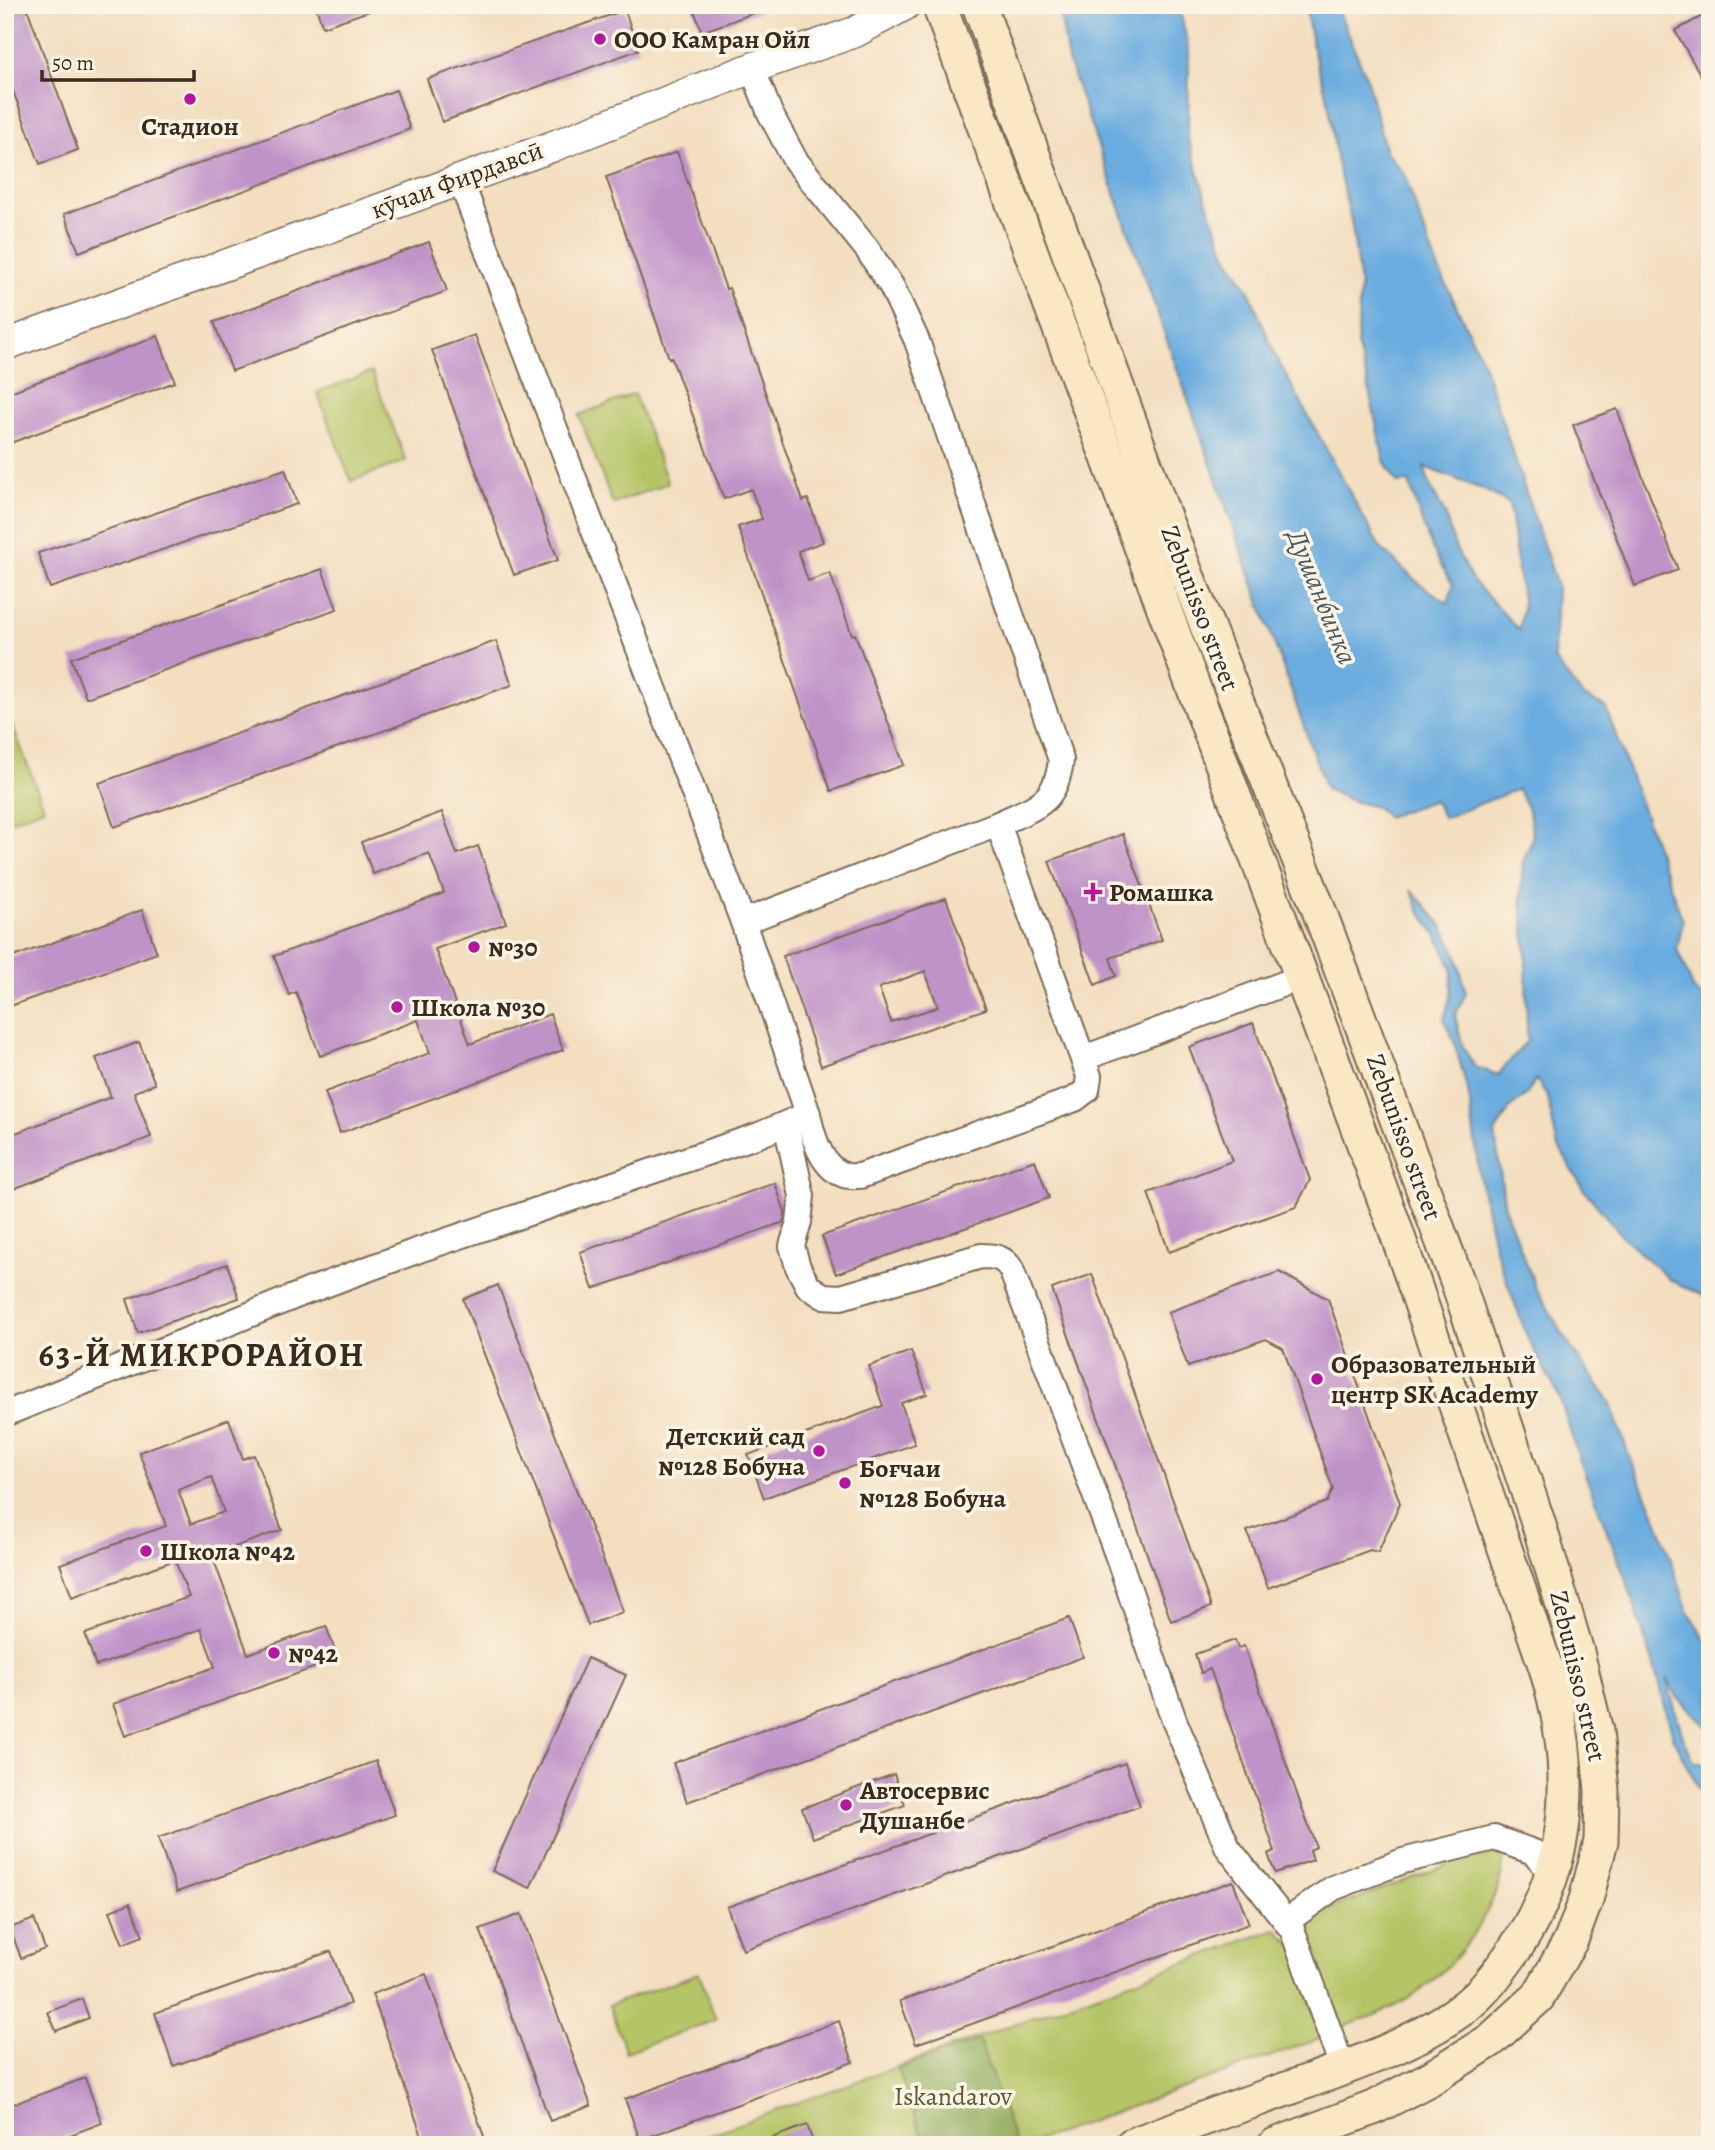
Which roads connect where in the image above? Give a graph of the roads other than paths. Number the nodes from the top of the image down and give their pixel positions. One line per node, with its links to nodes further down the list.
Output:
1 (905, 5): 4 (street, кӯчаи Фирдавсӣ)
2 (939, 5): 9 (main road)
3 (979, 5): 18 (main road, Zebunisso street)
4 (752, 68): 5 (street, кӯчаи Фирдавсӣ); 7 (street)
5 (460, 179): 6 (street, кӯчаи Фирдавсӣ); 8 (street)
6 (5, 345)
7 (998, 824): 8 (street); 10 (street)
8 (743, 922): 11 (street)
9 (1302, 977): 10 (street); 13 (main road)
10 (1084, 1058): 11 (street)
11 (797, 1119): 12 (street); 14 (street)
12 (5, 1415)
13 (1552, 1876): 14 (street); 15 (main road)
14 (1286, 1922): 15 (street)
15 (1343, 2069): 16 (main road)
16 (1255, 2100): 17 (main road); 18 (main road)
17 (1132, 2145)
18 (1274, 2145)

